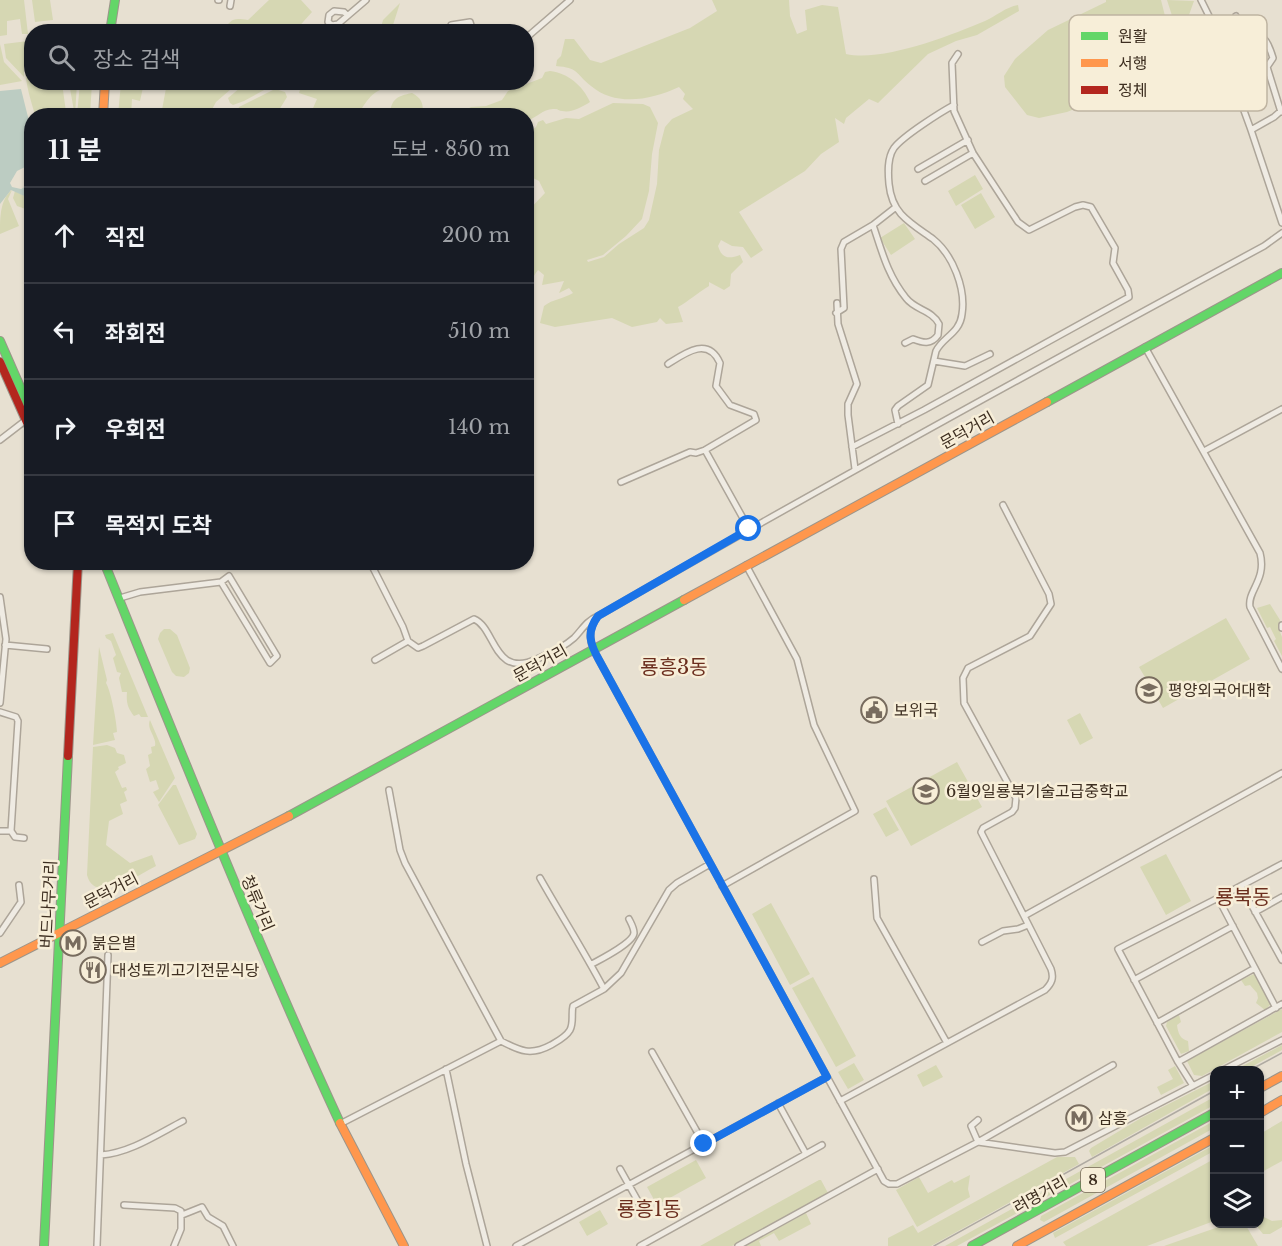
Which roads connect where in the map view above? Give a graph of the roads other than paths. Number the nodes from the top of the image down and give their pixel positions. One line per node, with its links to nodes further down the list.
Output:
1 (115, 0): 7 (main road)
2 (366, 0): 5 (street)
3 (570, 0): 8 (street)
4 (1201, 0): 6 (street)
5 (347, 15)
6 (1208, 15)
7 (111, 24)
8 (534, 31)
9 (1267, 40): 11 (street)
10 (958, 54): 14 (street)
11 (1267, 67)
12 (1267, 67): 16 (street)
13 (105, 90): 15 (main road)
14 (954, 105): 19 (street); 23 (street)
15 (103, 108)
16 (1281, 110): 18 (street)
17 (1244, 111): 18 (street)
18 (1251, 130): 24 (street)
19 (968, 140): 20 (street); 21 (street)
20 (973, 153): 22 (street); 41 (street)
21 (918, 169)
22 (925, 181)
23 (896, 207): 25 (street); 34 (street)
24 (1282, 223)
25 (873, 225): 29 (street); 31 (street)
26 (1282, 233): 46 (street)
27 (1282, 273): 32 (main road, 문덕거리)
28 (837, 303): 29 (street)
29 (836, 313): 43 (street)
30 (0, 341): 37 (main road)
31 (905, 343)
32 (1145, 347): 45 (street); 50 (main road, 문덕거리)
33 (990, 354): 34 (street)
34 (934, 361): 41 (street)
35 (0, 362): 38 (main road)
36 (668, 364): 44 (street)
37 (24, 404)
38 (24, 408)
39 (1282, 409): 45 (street)
40 (24, 421): 42 (street)
41 (898, 424): 43 (street)
42 (0, 440)
43 (852, 447): 46 (street)
44 (705, 450): 47 (street); 49 (street)
45 (1204, 451): 64 (street)
46 (855, 469): 49 (street)
47 (621, 482)
48 (1003, 505): 84 (street)
49 (749, 529): 58 (street)
50 (746, 565): 62 (main road, 문덕거리); 79 (street)
51 (78, 570): 88 (main road, 버드나무거리)
52 (108, 570): 56 (main road, 청류거리)
53 (374, 570): 59 (street)
54 (220, 582): 54 (street); 56 (street)
55 (0, 597): 57 (street)
56 (120, 598): 73 (main road, 청류거리)
57 (1, 612): 60 (street)
58 (598, 616): 59 (street); 62 (street)
59 (408, 641): 63 (street)
60 (5, 645): 61 (street); 65 (street)
61 (47, 649)
62 (593, 649): 73 (main road, 문덕거리); 74 (street)
63 (375, 660)
64 (1282, 669)
65 (1, 687): 66 (street)
66 (0, 703)
67 (0, 712): 71 (street)
68 (1282, 773): 84 (street)
69 (389, 790): 101 (street)
70 (0, 831): 71 (street)
71 (11, 831): 72 (street)
72 (24, 838)
73 (221, 851): 88 (main road, 문덕거리); 120 (main road, 청류거리)
74 (710, 864): 79 (street); 97 (street)
75 (1282, 864): 80 (street)
76 (540, 878): 94 (street)
77 (874, 879): 102 (street)
78 (19, 885): 89 (street)
79 (722, 886): 109 (street)
80 (1241, 886): 82 (street); 83 (street)
81 (1282, 897): 83 (street)
82 (1218, 898): 87 (street); 96 (street)
83 (1255, 912): 92 (street)
84 (1024, 916): 86 (street)
85 (629, 919): 94 (street)
86 (1028, 925): 90 (street); 102 (street)
87 (1233, 926): 95 (street); 96 (street)
88 (60, 931): 93 (main road, 문덕거리); 133 (main road, 버드나무거리)
89 (0, 933)
90 (982, 942)
91 (108, 955): 126 (street)
92 (1281, 956)
93 (0, 963)
94 (591, 964): 97 (street)
95 (1256, 968): 98 (street); 99 (street)
96 (1134, 980): 99 (street)
97 (604, 989): 101 (street)
98 (1279, 1006): 104 (street)
99 (1157, 1023): 104 (street)
100 (1282, 1040): 106 (street)
101 (501, 1041): 107 (street)
102 (946, 1043): 114 (street)
103 (651, 1052): 123 (street)
104 (1178, 1062): 111 (street)
105 (1113, 1065): 122 (street)
106 (1233, 1066)
107 (446, 1069): 120 (street); 138 (street)
108 (1282, 1076): 112 (main road)
109 (827, 1077): 114 (street); 115 (street)
110 (1210, 1077): 111 (street)
111 (1192, 1086): 122 (street)
112 (1264, 1086)
113 (1282, 1100): 116 (main road)
114 (840, 1101): 128 (street)
115 (778, 1103): 123 (street); 125 (street)
116 (1264, 1111)
117 (1210, 1116): 142 (main road, 려명거리 / 8)
118 (978, 1120): 122 (street)
119 (183, 1121): 126 (street)
120 (340, 1124): 137 (main road, 청류거리)
121 (1210, 1140): 143 (main road, 8)
122 (978, 1142): 128 (street)
123 (704, 1144): 129 (street)
124 (822, 1145): 125 (street)
125 (806, 1154): 140 (street)
126 (102, 1155): 134 (street)
127 (620, 1169): 129 (street)
128 (878, 1169): 141 (street)
129 (629, 1185): 130 (street); 139 (street)
130 (639, 1203)
131 (124, 1205): 132 (street)
132 (182, 1215): 135 (street); 136 (street)
133 (44, 1246)
134 (97, 1246)
135 (174, 1246)
136 (233, 1246)
137 (404, 1246)
138 (487, 1246)
139 (516, 1246)
140 (640, 1246)
141 (738, 1246)
142 (972, 1246)
143 (1017, 1246)

